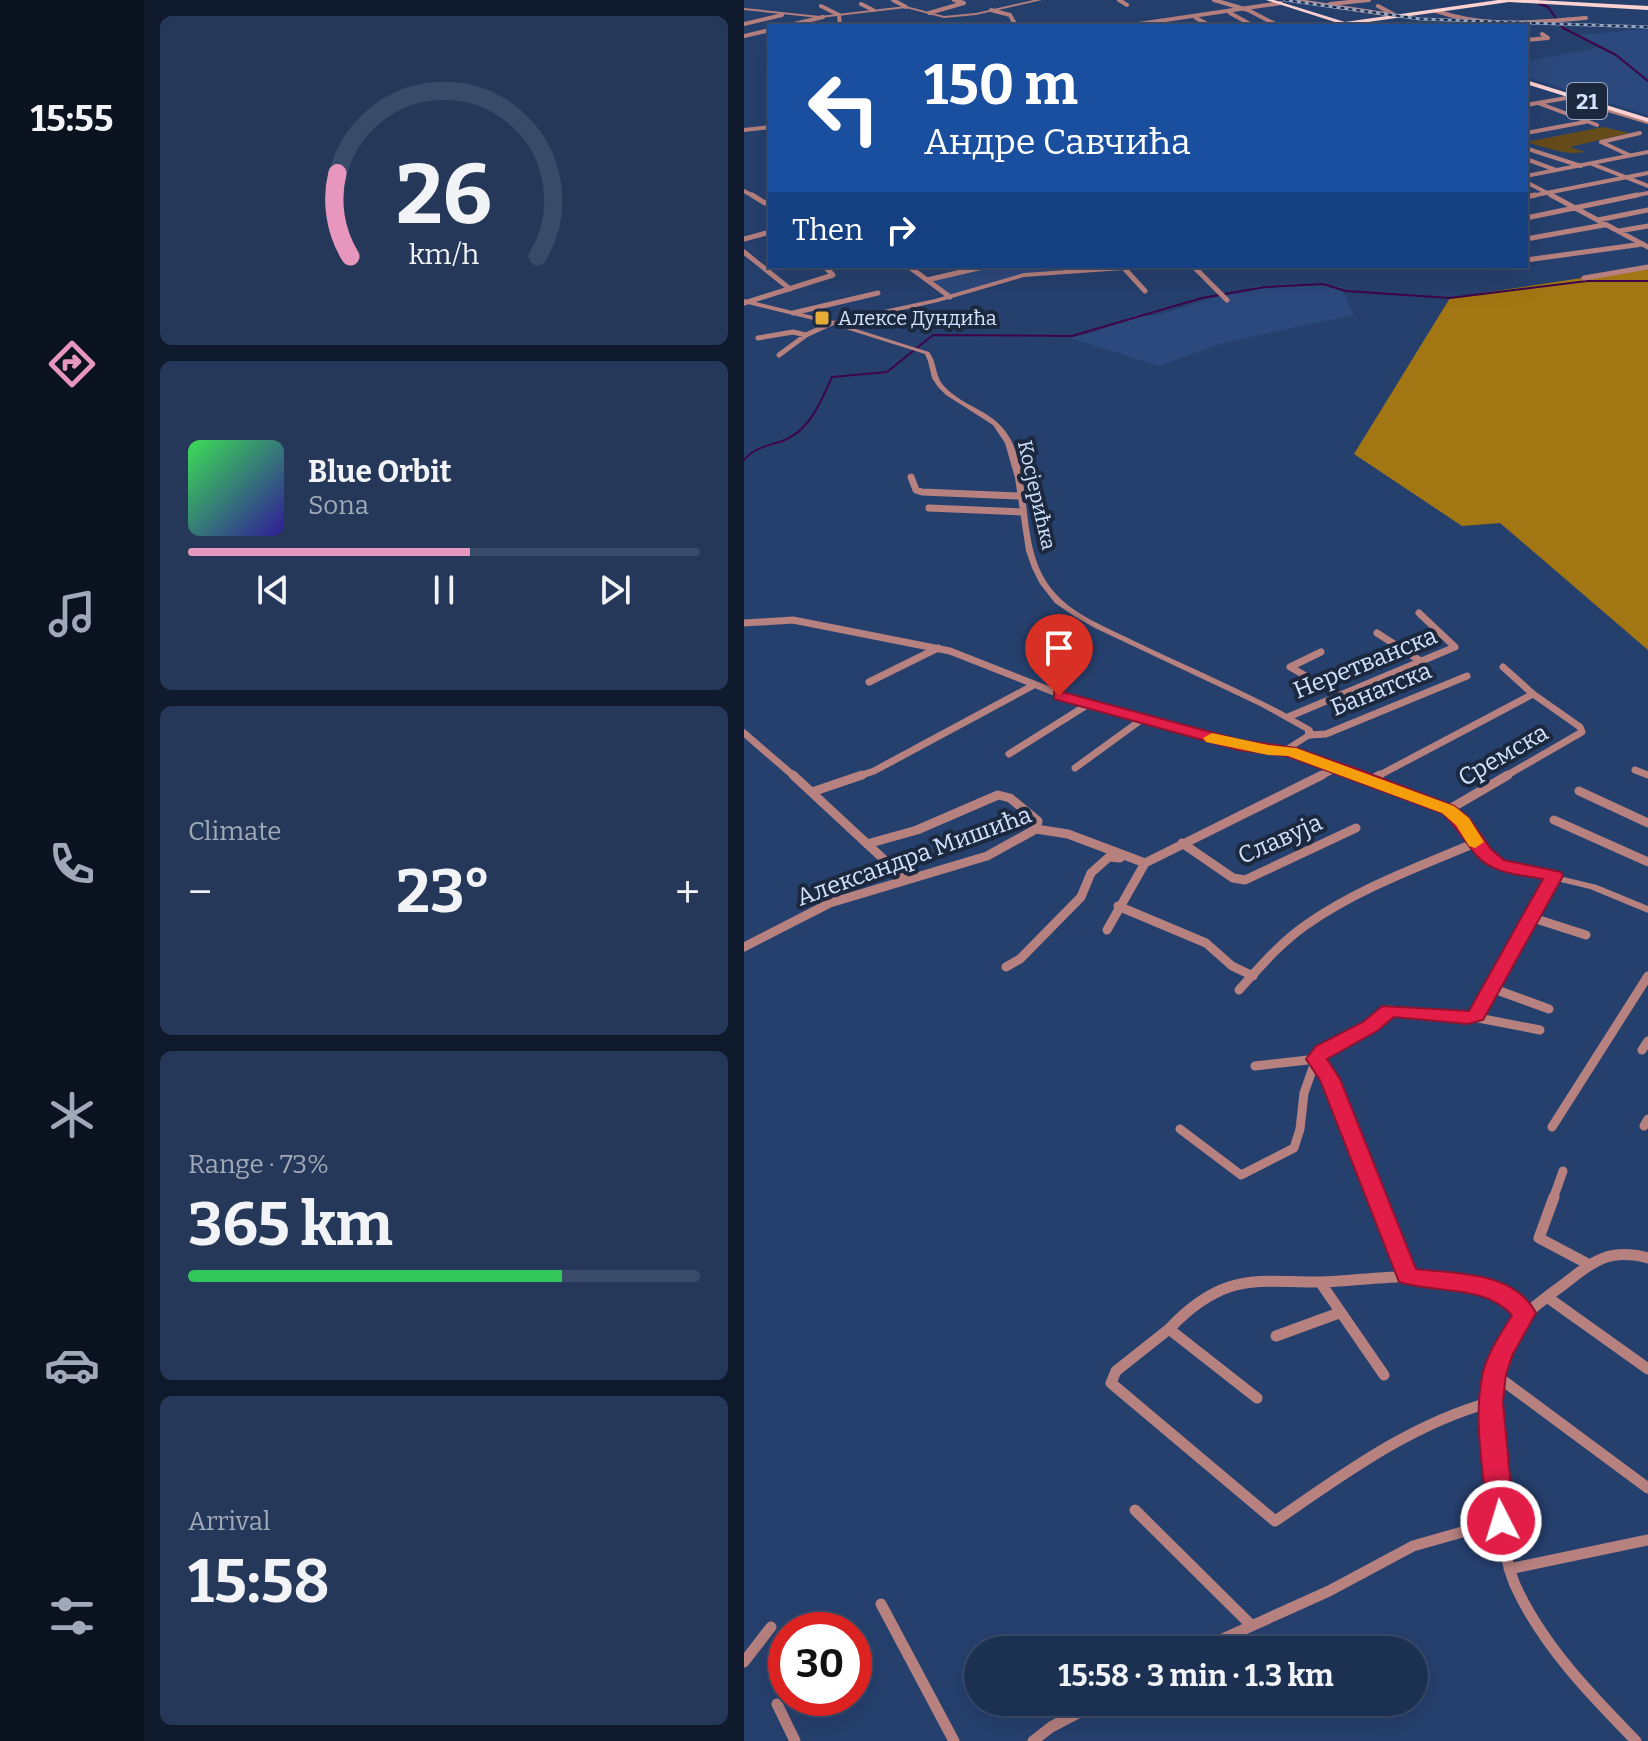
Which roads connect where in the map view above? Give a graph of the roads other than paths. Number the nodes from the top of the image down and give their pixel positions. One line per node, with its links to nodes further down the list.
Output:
1 (893, 0): 16 (street)
2 (954, 0): 23 (street)
3 (1040, 0): 20 (street)
4 (1119, 0): 12 (street)
5 (1214, 0): 21 (street)
6 (1292, 0): 13 (street)
7 (1369, 0): 13 (street)
8 (1511, 1): 17 (main road); 22 (main road)
9 (1276, 3): 11 (main road); 42 (main road)
10 (861, 4): 19 (street)
11 (1260, 4): 21 (street)
12 (1127, 5)
13 (1318, 5): 27 (street)
14 (821, 6): 26 (street)
15 (1378, 6): 27 (street)
16 (906, 7): 19 (street); 23 (street)
17 (1648, 8)
18 (744, 9): 25 (street)
19 (873, 10): 26 (street)
20 (991, 10): 23 (street); 36 (street)
21 (1247, 10): 24 (street); 41 (street)
22 (1436, 11): 27 (main road); 30 (street)
23 (929, 13)
24 (1230, 13): 29 (street); 40 (street)
25 (782, 15): 28 (street); 33 (street)
26 (839, 15): 28 (street); 35 (street)
27 (1396, 15): 31 (main road)
28 (823, 17): 34 (street)
29 (1195, 17): 32 (street); 39 (street)
30 (1586, 18)
31 (1370, 19): 42 (main road); 43 (main road)
32 (1171, 20): 37 (street); 38 (street)
33 (744, 24)
34 (794, 24)
35 (840, 24)
36 (1015, 24)
37 (1146, 24)
38 (1178, 24)
39 (1207, 24)
40 (1250, 24)
41 (1275, 24)
42 (1342, 24): 43 (main road)
43 (1355, 24)
44 (768, 30): 46 (street)
45 (1542, 34): 47 (street)
46 (744, 36)
47 (1528, 40)
48 (1529, 82): 49 (main road, 21); 53 (main road, 21)
49 (1571, 97): 51 (street); 53 (main road, 21)
50 (1528, 99): 51 (street)
51 (1539, 103): 52 (street); 54 (street)
52 (1528, 105)
53 (1648, 120)
54 (1586, 121): 55 (street); 59 (street)
55 (1597, 125)
56 (768, 127): 58 (street)
57 (1528, 127): 59 (street)
58 (744, 130)
59 (1537, 131): 60 (street)
60 (1528, 133)
61 (1640, 133): 64 (street)
62 (1528, 149): 67 (street)
63 (1648, 152): 64 (street)
64 (1629, 155): 66 (street)
65 (1528, 160): 68 (street)
66 (1592, 164): 67 (street); 70 (street)
67 (1581, 166): 68 (street)
68 (1556, 170): 71 (street)
69 (1648, 173): 70 (street)
70 (1625, 177): 73 (street); 75 (street)
71 (1528, 178)
72 (1528, 180): 75 (street)
73 (1648, 185)
74 (744, 191): 78 (street)
75 (1546, 193): 77 (street); 79 (street)
76 (1648, 193): 79 (street)
77 (1528, 197)
78 (765, 203)
79 (1576, 208): 81 (street); 82 (street)
80 (1648, 210): 82 (street)
81 (1528, 218)
82 (1598, 220): 83 (street)
83 (1606, 224): 85 (street); 88 (street)
84 (1648, 226): 85 (street)
85 (1619, 231): 89 (street)
86 (768, 233): 87 (street)
87 (744, 239)
88 (1528, 239)
89 (1646, 245): 91 (street)
90 (744, 252): 101 (street)
91 (1528, 260)
92 (1648, 267): 99 (street)
93 (827, 268): 101 (street)
94 (911, 268): 100 (street)
95 (978, 268): 100 (street)
96 (1124, 268): 98 (street); 102 (street)
97 (1194, 268): 105 (street)
98 (1056, 269): 104 (street)
99 (1584, 278)
100 (927, 280): 104 (street)
101 (790, 289): 106 (street)
102 (1145, 291)
103 (878, 293): 107 (street)
104 (950, 297): 108 (street)
105 (1227, 300)
106 (744, 302): 107 (street, Косјерићка)
107 (793, 313): 108 (street, Косјерићка)
108 (832, 323): 109 (street); 113 (street, Косјерићка)
109 (806, 335): 110 (street); 111 (street)
110 (758, 338)
111 (779, 355)
112 (911, 477): 113 (street)
113 (1021, 496): 115 (street, Косјерићка)
114 (929, 508): 115 (street)
115 (1023, 512): 129 (street, Косјерићка)
116 (1419, 613): 121 (street, Неретванска)
117 (745, 625): 119 (street)
118 (1377, 633): 121 (street)
119 (938, 648): 124 (street); 125 (street)
120 (1321, 652): 127 (street)
121 (1422, 662): 127 (street, Неретванска)
122 (1503, 667): 126 (street)
123 (1467, 676): 132 (street, Банатска)
124 (869, 682)
125 (1032, 686): 128 (street); 141 (street)
126 (1533, 694): 139 (street); 142 (street, Сремска)
127 (1341, 696): 129 (street, Неретванска)
128 (1087, 705): 130 (street); 134 (street)
129 (1288, 717): 132 (street, Косјерићка)
130 (1141, 720): 133 (street); 135 (street)
131 (744, 733): 141 (street)
132 (1310, 735): 133 (street)
133 (1290, 751): 136 (street)
134 (1009, 754)
135 (1075, 768)
136 (1337, 768): 139 (street); 147 (street)
137 (1635, 770): 138 (street)
138 (1648, 775)
139 (1371, 780): 142 (street)
140 (1579, 791): 143 (street)
141 (812, 792): 149 (street)
142 (1448, 810): 148 (street)
143 (1646, 819)
144 (1554, 820): 151 (street)
145 (1356, 828): 147 (street, Славуја)
146 (1036, 829): 149 (street); 150 (street, Александра Мишића); 153 (street, Александра Мишића)
147 (1182, 843): 150 (street)
148 (1475, 843): 152 (street); 161 (street)
149 (867, 844): 153 (street)
150 (1141, 862): 154 (street); 160 (street)
151 (1648, 862)
152 (1554, 876): 155 (street); 156 (street)
153 (906, 880): 159 (street, Александра Мишића)
154 (1118, 906): 157 (street); 161 (street)
155 (1648, 910)
156 (1533, 918): 158 (street); 163 (street)
157 (1107, 930)
158 (1586, 935)
159 (744, 947)
160 (1006, 967)
161 (1253, 976): 164 (street)
162 (1648, 976): 172 (street)
163 (1494, 989): 165 (street); 166 (street)
164 (1239, 990)
165 (1549, 1009)
166 (1473, 1017): 167 (street); 170 (street)
167 (1540, 1030)
168 (1648, 1041): 169 (street)
169 (1642, 1050)
170 (1317, 1059): 171 (street); 173 (street); 177 (street)
171 (1255, 1066)
172 (1552, 1127)
173 (1180, 1129)
174 (1563, 1171): 176 (street)
175 (1648, 1258): 176 (street)
176 (1590, 1265): 179 (street)
177 (1407, 1276): 178 (street); 181 (street)
178 (1320, 1282): 180 (street); 182 (street)
179 (1547, 1297): 181 (street); 184 (street)
180 (1339, 1313): 183 (street); 186 (street)
181 (1525, 1313): 185 (street)
182 (1169, 1329): 187 (street); 188 (street)
183 (1276, 1336)
184 (1648, 1369)
185 (1494, 1374): 188 (street); 189 (street)
186 (1384, 1375)
187 (1257, 1398)
188 (1491, 1402): 191 (street)
189 (1648, 1488)
190 (1135, 1510): 195 (street)
191 (1501, 1521): 193 (street); 195 (street)
192 (1648, 1540): 193 (street)
193 (1509, 1569): 204 (street)
194 (881, 1604): 202 (street)
195 (1251, 1625): 197 (street)
196 (768, 1631): 198 (street)
197 (1228, 1636)
198 (744, 1662)
199 (783, 1716): 201 (street)
200 (1072, 1716): 203 (street)
201 (795, 1741)
202 (954, 1741)
203 (1033, 1741)
204 (1636, 1741)

